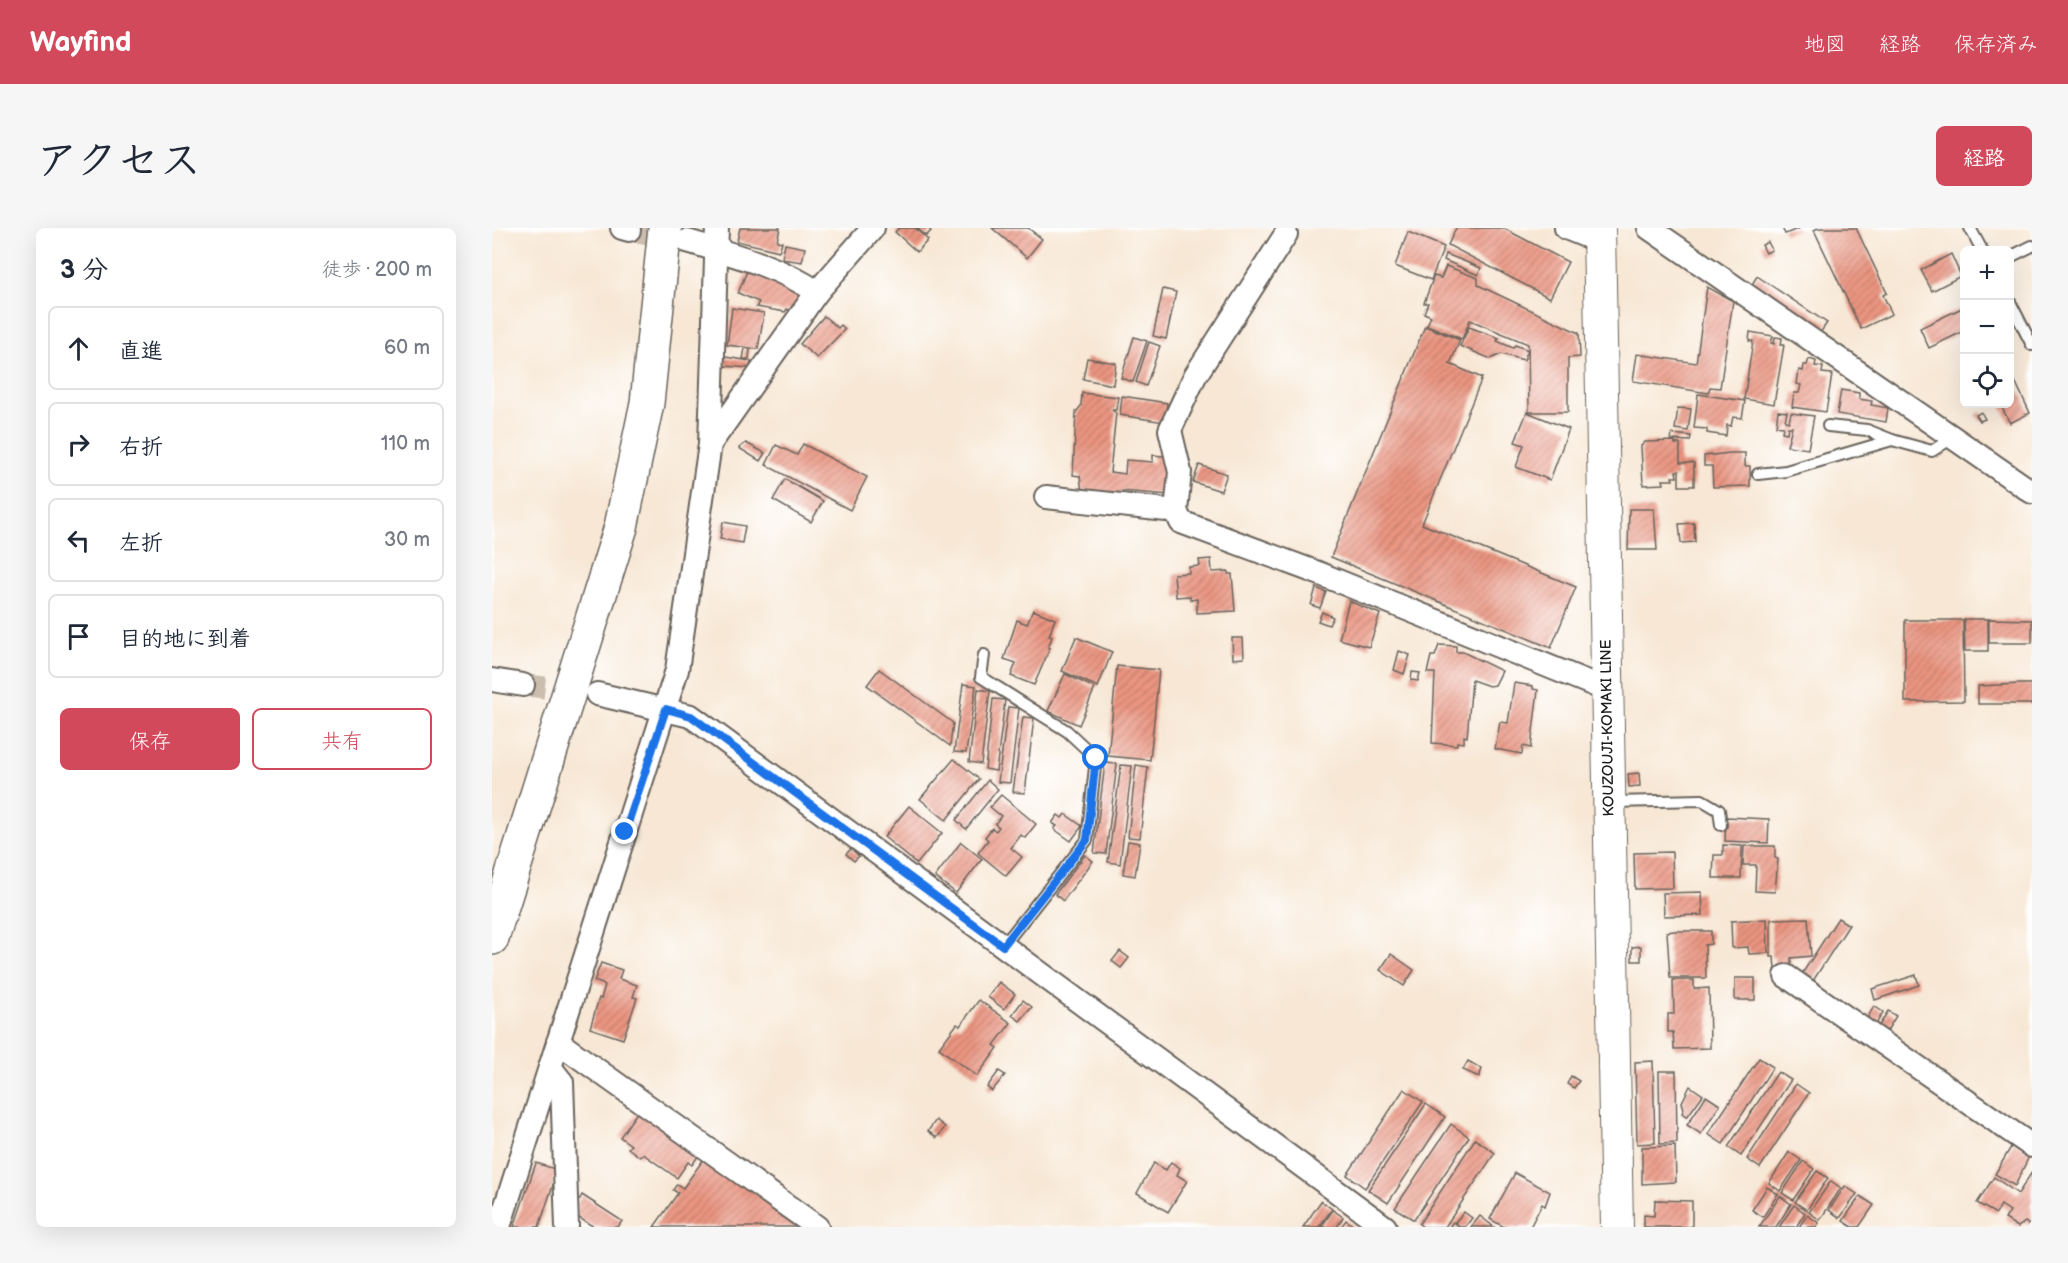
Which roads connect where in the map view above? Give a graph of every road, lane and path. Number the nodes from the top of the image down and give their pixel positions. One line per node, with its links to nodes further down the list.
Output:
1 (717, 228): 11 (street)
2 (1566, 228): 7 (street)
3 (1649, 228): 17 (street)
4 (1970, 228): 9 (lane)
5 (863, 231): 13 (street)
6 (1286, 234): 23 (street)
7 (1598, 234): 27 (main road, KOUZOUJI-KOMAKI LINE)
8 (676, 235): 11 (street); 32 (highway)
9 (1980, 246)
10 (2032, 246): 12 (lane)
11 (718, 250): 13 (street); 19 (street)
12 (2014, 255)
13 (817, 292): 19 (street)
14 (2014, 310): 15 (lane)
15 (2032, 345)
16 (1828, 426): 18 (lane)
17 (1952, 438): 18 (lane); 21 (street)
18 (1892, 440): 20 (lane)
19 (710, 444): 29 (street)
20 (1758, 474)
21 (2032, 492)
22 (1046, 497): 23 (street)
23 (1176, 511): 27 (street)
24 (984, 655): 33 (lane)
25 (492, 680): 26 (street)
26 (523, 685)
27 (1607, 690): 30 (main road, KOUZOUJI-KOMAKI LINE)
28 (597, 694): 29 (street)
29 (666, 709): 33 (street); 35 (street)
30 (1609, 802): 31 (lane); 42 (main road, KOUZOUJI-KOMAKI LINE)
31 (1721, 825)
32 (492, 938)
33 (1003, 946): 41 (street)
34 (1786, 976): 37 (street)
35 (558, 1042): 36 (street); 40 (street)
36 (550, 1066): 38 (street); 39 (street)
37 (2032, 1146)
38 (499, 1227)
39 (567, 1227)
40 (817, 1227)
41 (1385, 1227)
42 (1617, 1227)

